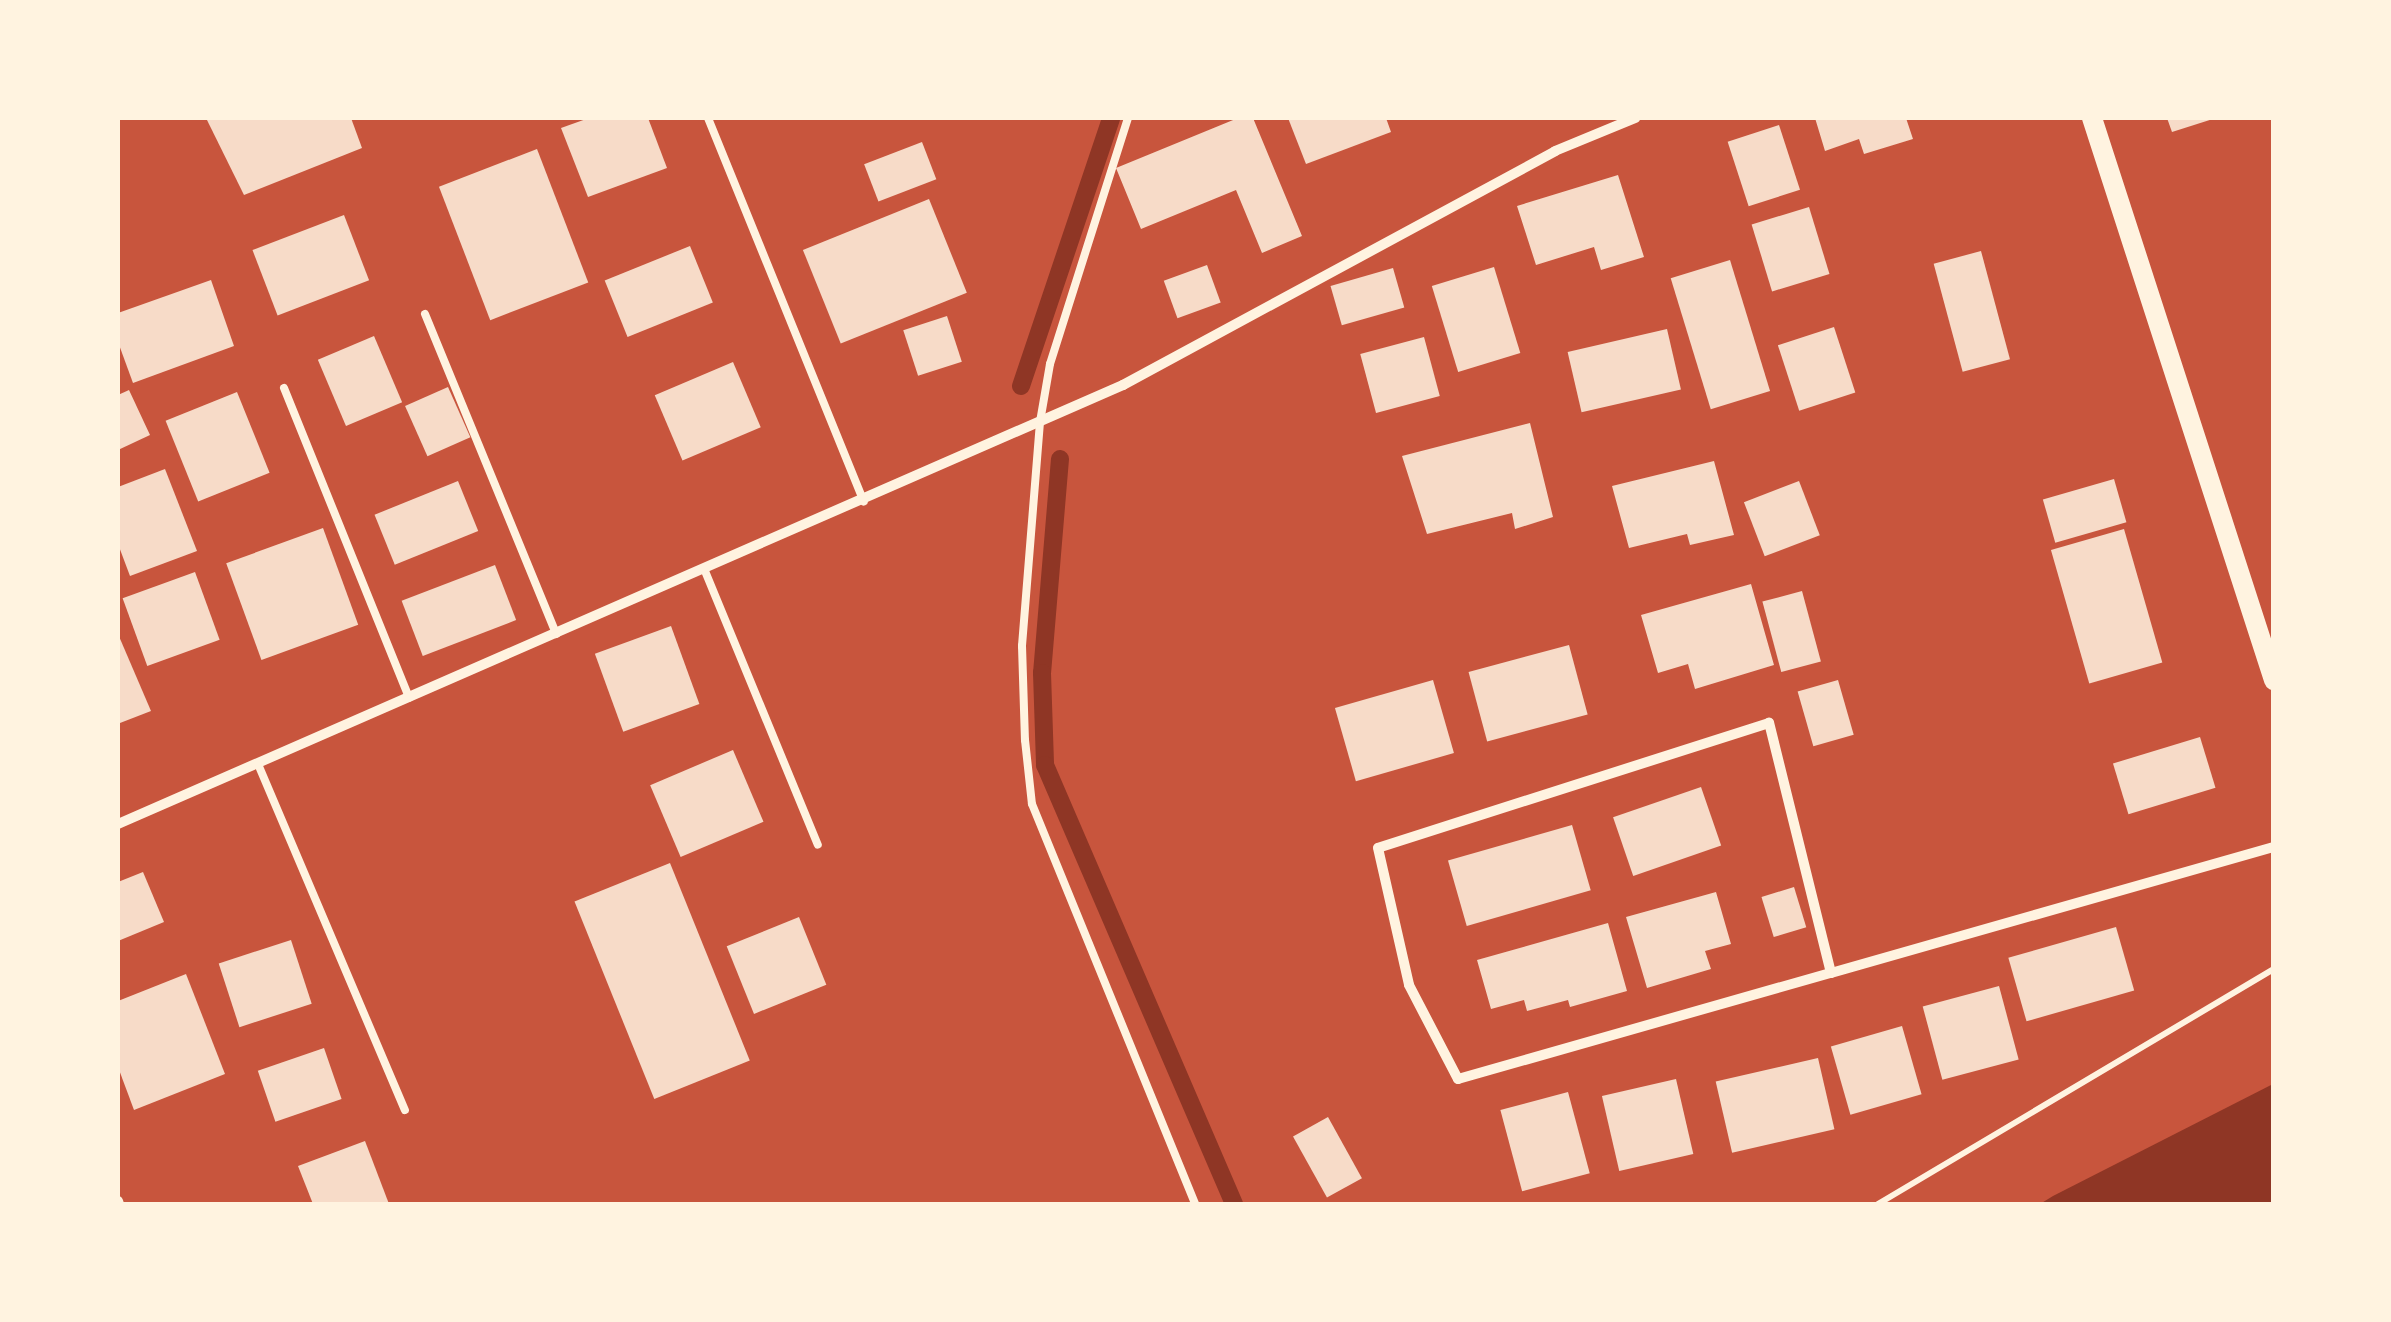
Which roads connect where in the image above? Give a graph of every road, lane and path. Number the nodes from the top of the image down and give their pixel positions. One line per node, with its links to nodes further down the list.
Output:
1 (708, 118): 8 (lane)
2 (1128, 118): 7 (lane)
3 (1635, 118): 7 (street)
4 (2092, 118): 11 (main road)
5 (425, 314): 10 (lane)
6 (284, 388): 12 (lane)
7 (1040, 422): 8 (street); 20 (lane)
8 (864, 502): 9 (street)
9 (705, 570): 10 (street); 15 (lane)
10 (556, 635): 12 (street)
11 (2274, 680)
12 (409, 698): 13 (street)
13 (258, 764): 14 (street); 19 (lane)
14 (118, 824)
15 (818, 845)
16 (2274, 847): 18 (street)
17 (2274, 969): 21 (path)
18 (1831, 973): 18 (street)
19 (406, 1110)
20 (1195, 1204)
21 (1878, 1204)

